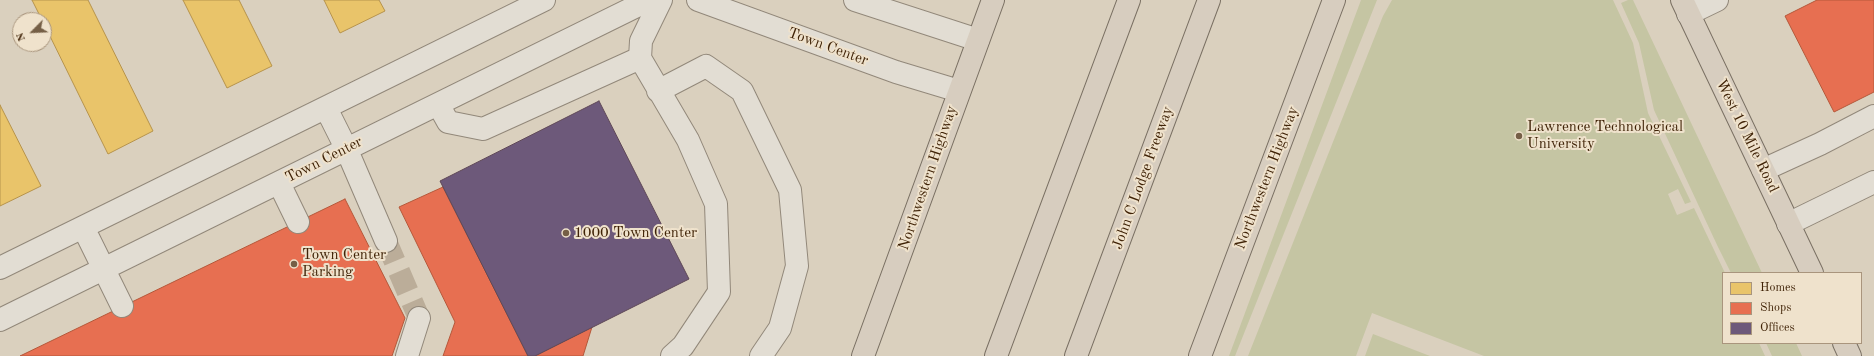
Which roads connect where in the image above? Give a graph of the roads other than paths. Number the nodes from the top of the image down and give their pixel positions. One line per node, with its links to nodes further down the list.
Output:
1 (544, 0): 17 (street)
2 (649, 0): 16 (street, Town Center)
3 (661, 0): 13 (street)
4 (698, 0): 15 (street, Town Center)
5 (855, 0): 12 (street)
6 (993, 0): 12 (main road, Northwestern Highway)
7 (1129, 0): 38 (main road)
8 (1209, 0): 39 (main road, John C Lodge Freeway)
9 (1334, 0): 40 (main road, Northwestern Highway)
10 (1717, 0): 11 (street)
11 (1685, 7): 20 (main road, West 10 Mile Road)
12 (978, 40): 15 (main road, Northwestern Highway)
13 (640, 58): 14 (street); 16 (street)
14 (658, 91): 35 (street); 36 (street)
15 (959, 91): 37 (main road, Northwestern Highway)
16 (438, 104): 19 (street, Town Center)
17 (326, 108): 19 (street); 25 (street)
18 (1874, 116): 20 (street)
19 (346, 148): 22 (street, Town Center); 26 (street)
20 (1763, 170): 24 (main road, West 10 Mile Road)
21 (1874, 182): 24 (street)
22 (279, 183): 23 (street); 28 (street, Town Center)
23 (298, 222)
24 (1788, 224): 29 (main road, West 10 Mile Road)
25 (83, 227): 27 (street); 28 (street)
26 (386, 241)
27 (0, 268)
28 (104, 269): 30 (street); 32 (street, Town Center)
29 (1812, 272)
30 (122, 306)
31 (418, 318): 34 (street)
32 (0, 320)
33 (1844, 344): 41 (main road)
34 (407, 356)
35 (672, 356)
36 (761, 356)
37 (863, 356)
38 (996, 356)
39 (1076, 356)
40 (1200, 356)
41 (1850, 356)

